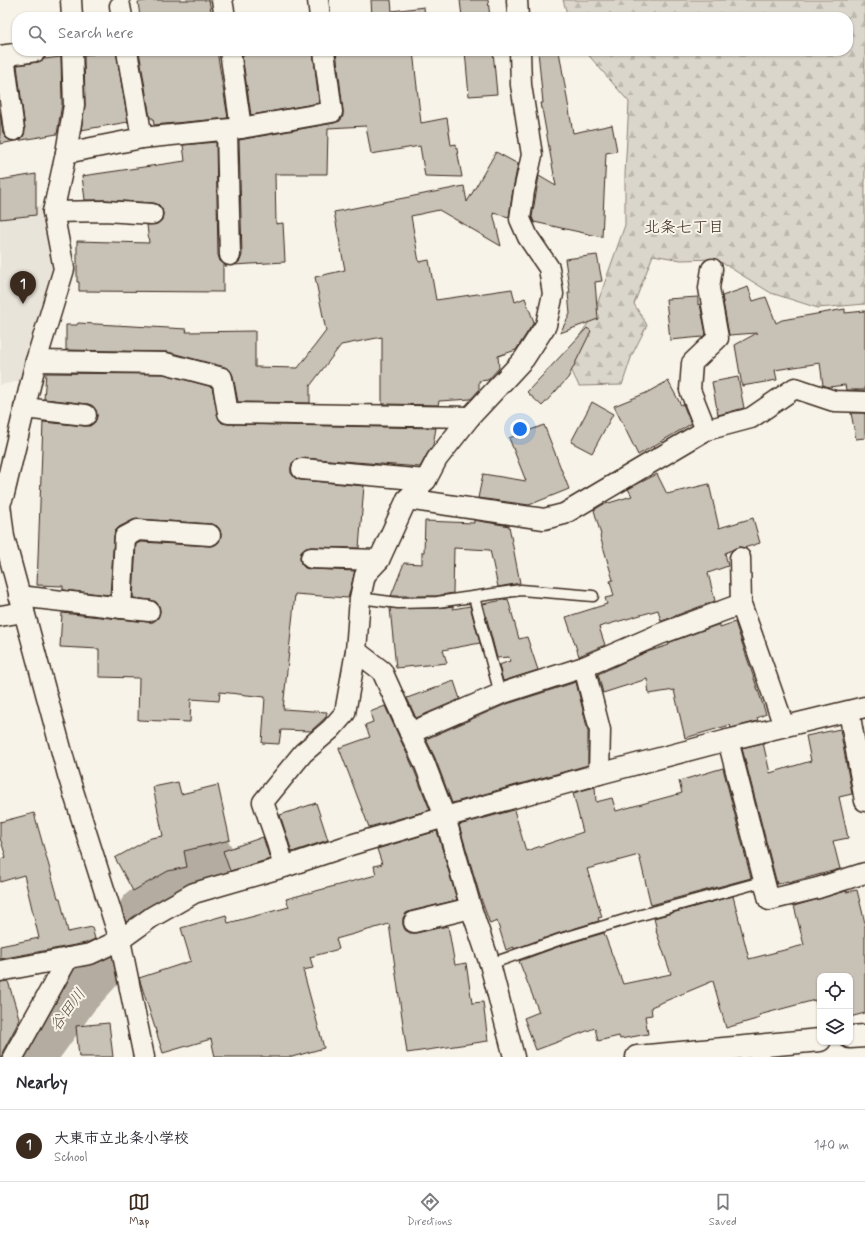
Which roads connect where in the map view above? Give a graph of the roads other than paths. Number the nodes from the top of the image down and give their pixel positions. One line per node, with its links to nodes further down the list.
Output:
1 (71, 0): 5 (street)
2 (222, 0): 6 (street)
3 (318, 0): 7 (street)
4 (517, 0): 8 (street)
5 (72, 12)
6 (224, 12)
7 (319, 12)
8 (518, 12)
9 (12, 55): 10 (street)
10 (2, 56): 17 (street)
11 (72, 56): 19 (street)
12 (129, 56): 18 (street)
13 (230, 56): 16 (street)
14 (325, 56): 16 (street)
15 (520, 56): 28 (street)
16 (234, 129): 18 (street); 22 (street)
17 (14, 130)
18 (142, 138): 19 (street)
19 (66, 153): 20 (street)
20 (53, 212): 21 (street); 24 (street)
21 (152, 214)
22 (230, 254)
23 (712, 269): 29 (street)
24 (36, 361): 26 (street); 28 (street)
25 (865, 402): 29 (street)
26 (24, 408): 27 (street); 32 (street)
27 (86, 414)
28 (470, 417): 31 (street)
29 (706, 430): 33 (street)
30 (302, 469): 31 (street)
31 (426, 480): 33 (street)
32 (2, 494): 41 (street)
33 (408, 498): 37 (street)
34 (210, 536): 43 (street)
35 (311, 558): 37 (street)
36 (740, 558): 42 (street)
37 (378, 560): 40 (street)
38 (593, 596): 39 (lane)
39 (474, 597): 40 (lane); 48 (lane)
40 (360, 598): 46 (street)
41 (22, 604): 43 (street); 45 (street); 61 (street)
42 (741, 604): 47 (street); 50 (street)
43 (121, 608): 44 (street)
44 (149, 611)
45 (0, 616)
46 (356, 651): 51 (street); 56 (street)
47 (584, 667): 48 (street); 53 (street)
48 (500, 694): 51 (street)
49 (857, 709): 50 (street); 54 (street)
50 (784, 726): 52 (street)
51 (410, 733): 55 (street)
52 (728, 740): 53 (street); 58 (street)
53 (599, 774): 55 (street)
54 (865, 801)
55 (445, 817): 56 (street); 59 (street)
56 (284, 867): 61 (street)
57 (865, 873): 58 (street)
58 (765, 882): 63 (lane)
59 (471, 908): 60 (street); 63 (street)
60 (414, 922)
61 (120, 940): 62 (street); 69 (street)
62 (68, 958): 64 (street); 68 (street)
63 (490, 964): 70 (street)
64 (0, 971)
65 (865, 1036): 66 (highway)
66 (853, 1037)
67 (817, 1040): 71 (highway)
68 (13, 1057)
69 (144, 1057)
70 (514, 1057)
71 (637, 1057)

